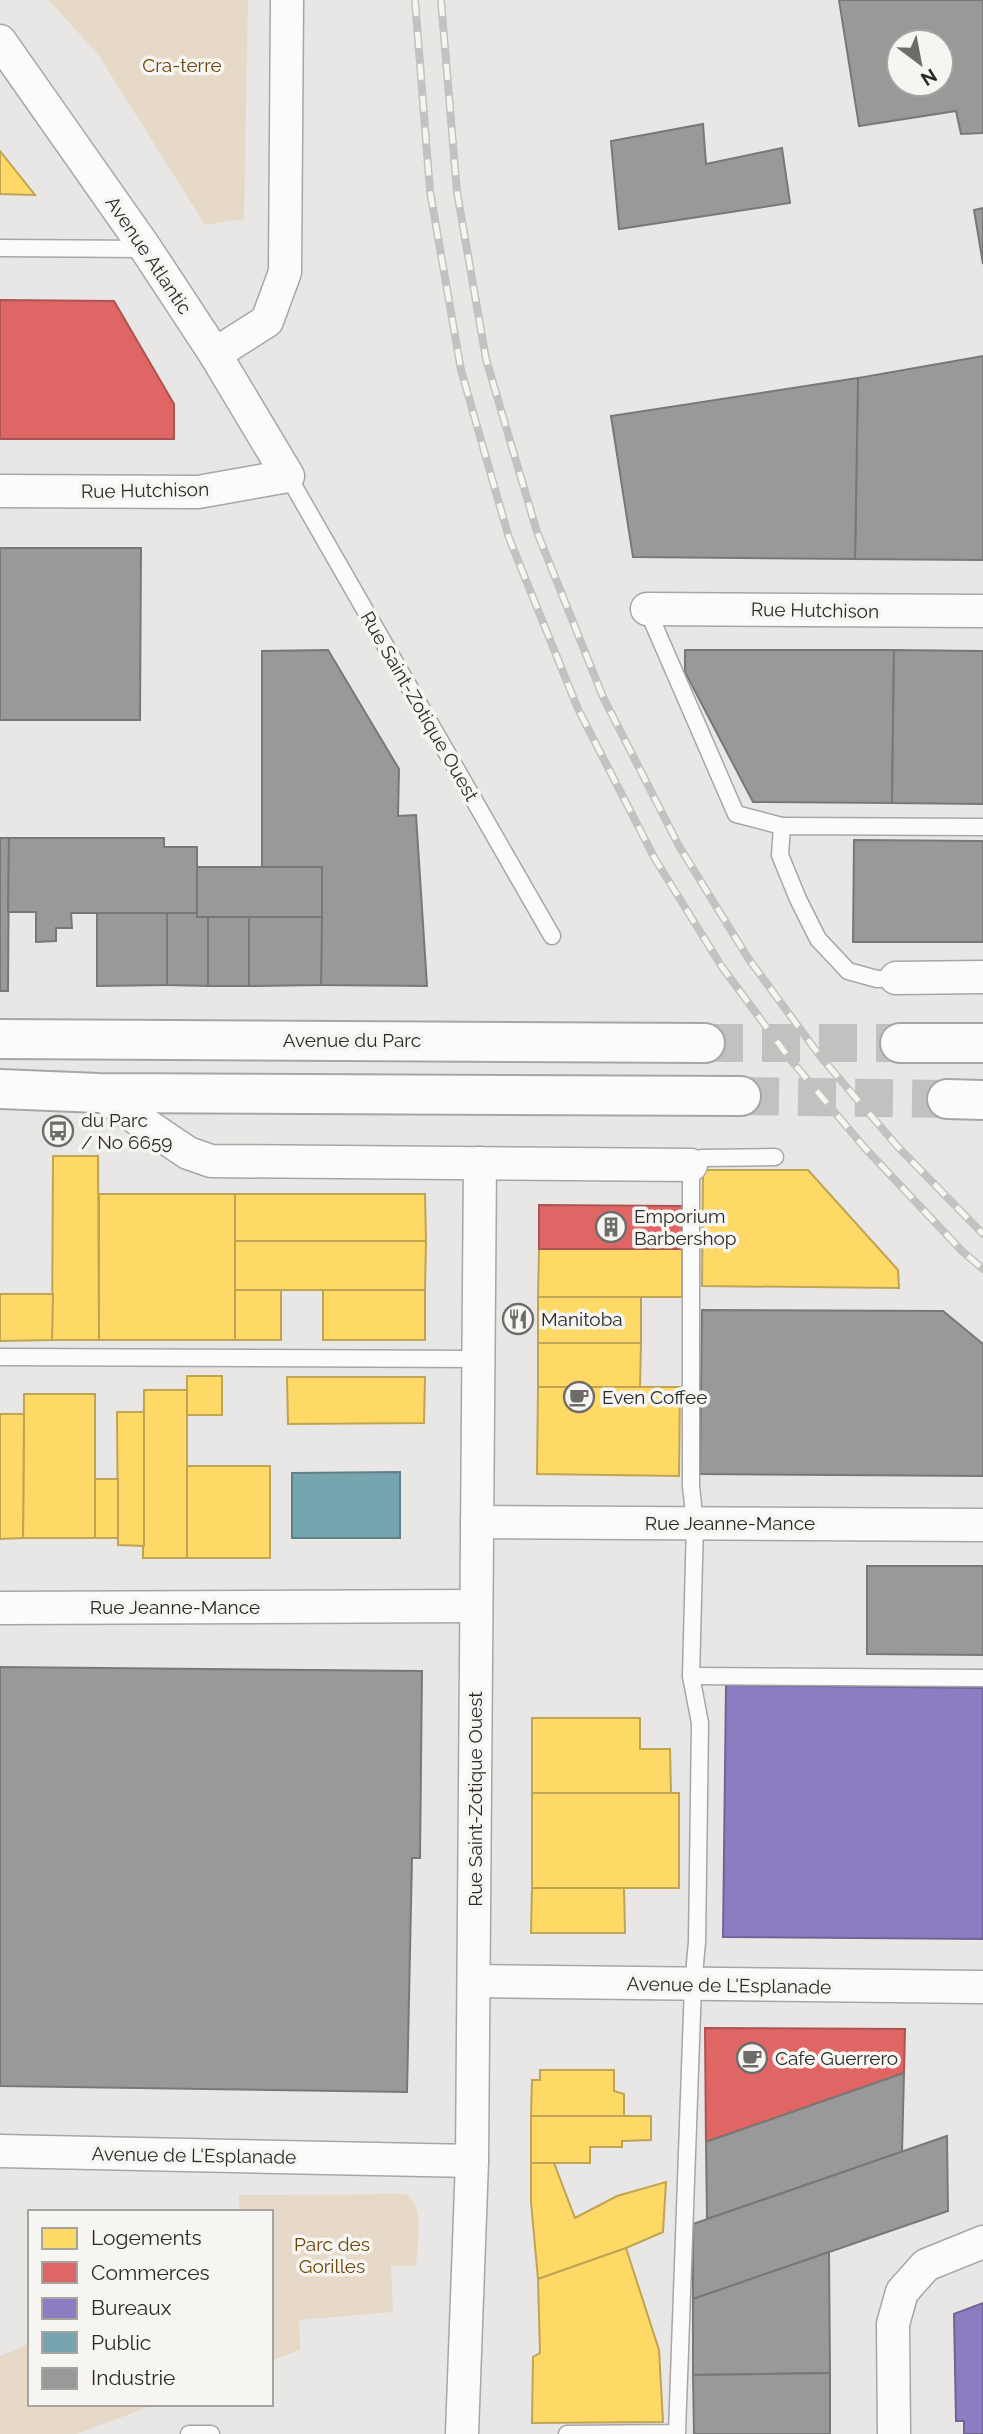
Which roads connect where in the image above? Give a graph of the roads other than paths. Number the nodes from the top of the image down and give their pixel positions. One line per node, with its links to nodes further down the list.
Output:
1 (288, 0): 5 (street)
2 (0, 41): 4 (street, Avenue Atlantic)
3 (0, 248): 4 (lane)
4 (146, 249): 5 (street, Avenue Atlantic)
5 (215, 354): 6 (street, Avenue Atlantic)
6 (288, 476): 7 (street, Rue Hutchison); 12 (lane, Rue Saint-Zotique Ouest)
7 (0, 491)
8 (647, 609): 9 (street, Rue Hutchison); 10 (lane)
9 (983, 611)
10 (782, 826): 11 (lane); 14 (lane)
11 (983, 827)
12 (552, 936)
13 (983, 977): 14 (street)
14 (896, 978)
15 (0, 1039): 16 (main road, Avenue du Parc)
16 (705, 1043)
17 (983, 1043): 18 (main road)
18 (900, 1044)
19 (0, 1089): 20 (main road)
20 (99, 1093): 21 (main road); 23 (street)
21 (741, 1096)
22 (775, 1157): 24 (lane)
23 (480, 1163): 24 (street); 26 (street, Rue Saint-Zotique Ouest)
24 (691, 1165): 28 (lane)
25 (0, 1357): 26 (lane)
26 (479, 1359): 27 (street, Rue Saint-Zotique Ouest)
27 (477, 1522): 28 (street, Rue Jeanne-Mance); 30 (street, Rue Saint-Zotique Ouest)
28 (695, 1523): 29 (street, Rue Jeanne-Mance); 32 (lane)
29 (983, 1525)
30 (476, 1606): 31 (street, Rue Jeanne-Mance); 34 (street, Rue Saint-Zotique Ouest)
31 (0, 1608)
32 (691, 1676): 33 (lane); 35 (lane)
33 (983, 1678)
34 (474, 1981): 35 (street, Avenue de L'Esplanade); 38 (street, Rue Saint-Zotique Ouest)
35 (693, 1985): 36 (street, Avenue de L'Esplanade); 43 (lane)
36 (983, 1987)
37 (0, 2151): 38 (street, Avenue de L'Esplanade)
38 (472, 2161): 42 (street, Rue Saint-Zotique Ouest)
39 (983, 2242): 44 (street)
40 (190, 2434): 41 (lane)
41 (211, 2434)
42 (462, 2434)
43 (567, 2434)
44 (894, 2434)

